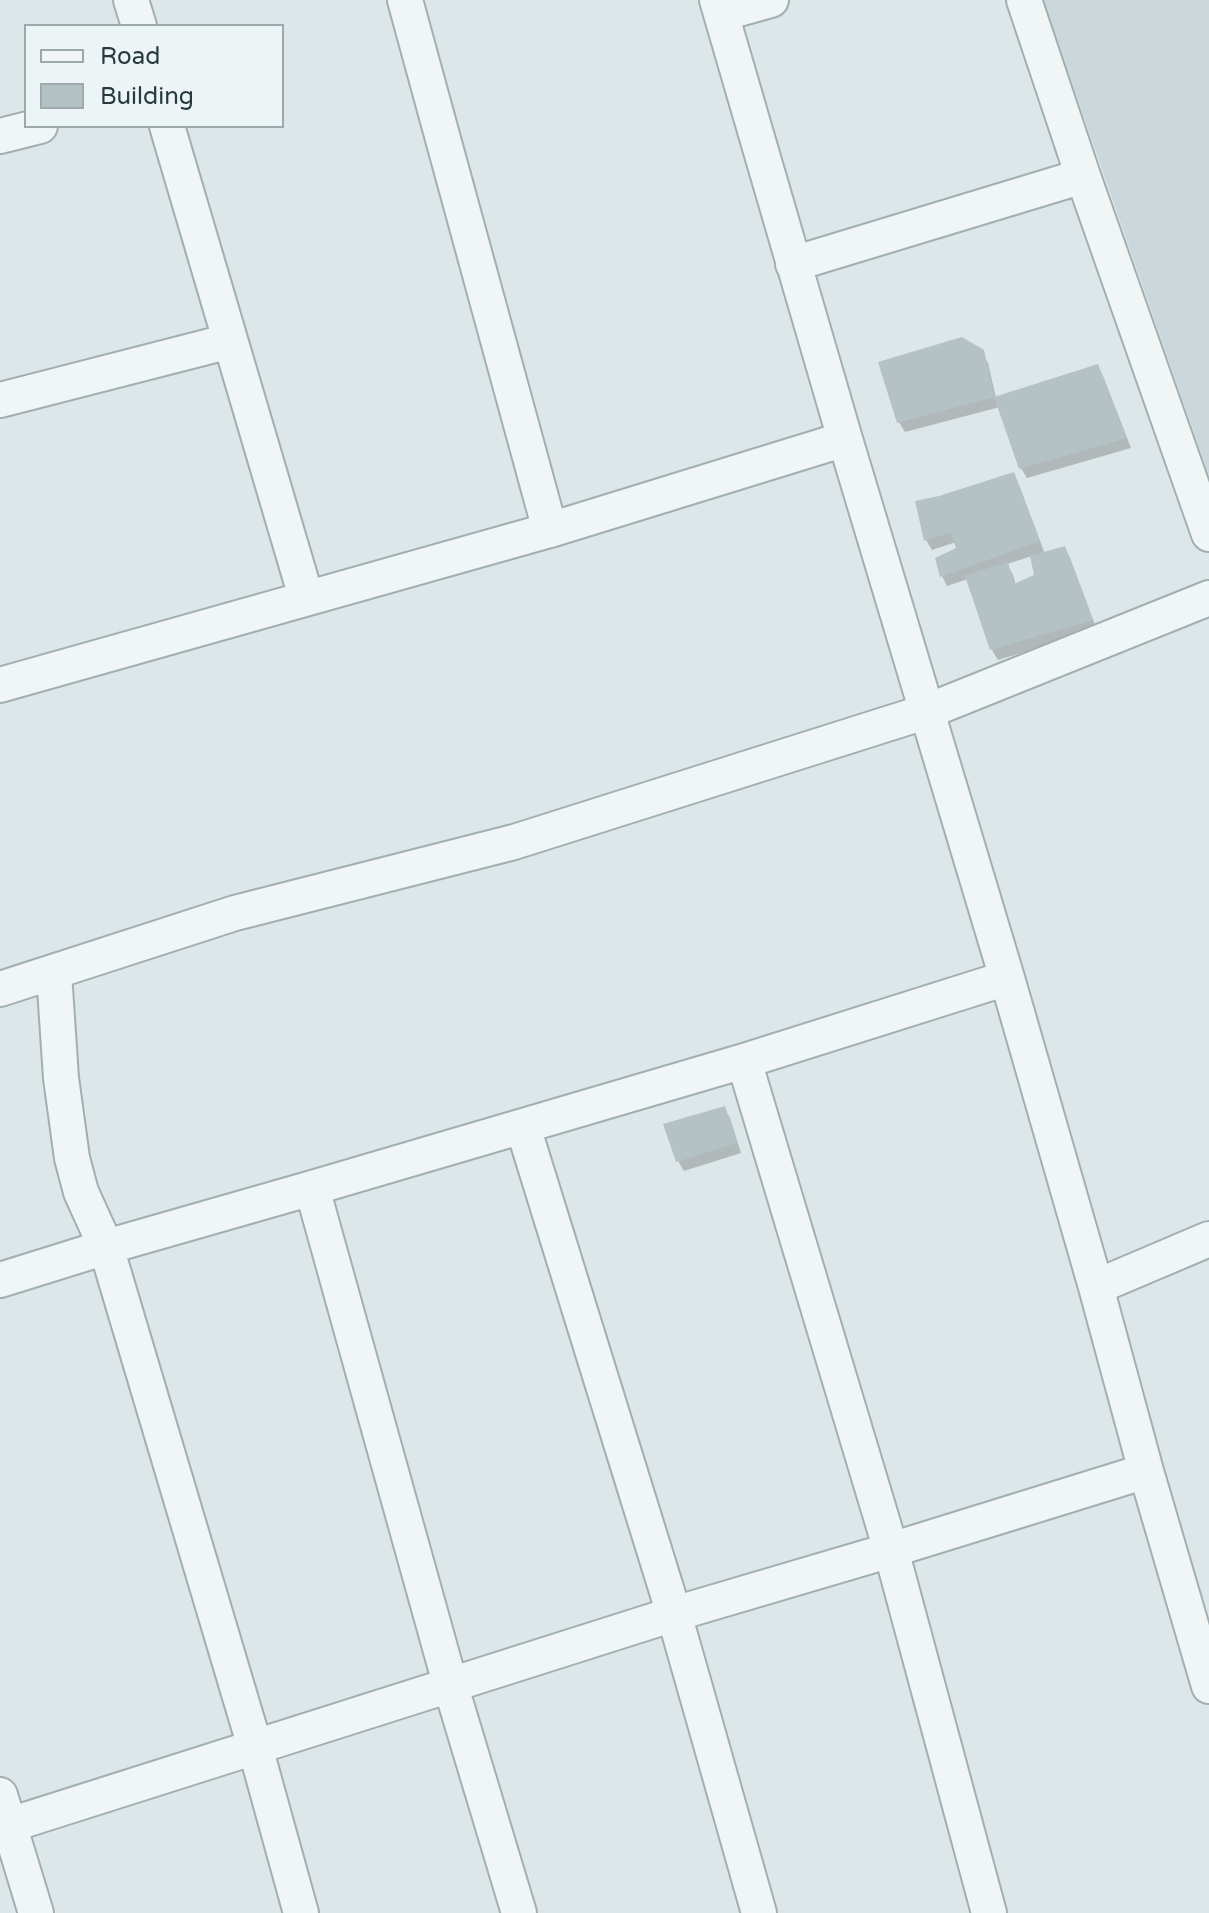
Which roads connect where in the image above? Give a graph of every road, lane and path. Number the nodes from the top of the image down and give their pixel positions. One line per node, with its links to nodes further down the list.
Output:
1 (131, 0): 6 (street)
2 (405, 0): 15 (street)
3 (771, 0): 5 (street)
4 (1024, 0): 10 (street)
5 (719, 7): 11 (street)
6 (138, 24)
7 (32, 128): 9 (street)
8 (168, 128): 12 (street)
9 (0, 136)
10 (1083, 176): 11 (street); 16 (street)
11 (793, 264): 14 (street)
12 (230, 341): 13 (street); 17 (street)
13 (0, 400)
14 (845, 439): 15 (street); 20 (street)
15 (550, 530): 17 (street)
16 (1209, 534)
17 (306, 597): 19 (street)
18 (1209, 598): 20 (street)
19 (0, 685)
20 (928, 711): 21 (street); 22 (street)
21 (54, 973): 23 (street); 28 (street)
22 (1007, 978): 24 (street); 30 (street)
23 (0, 989)
24 (744, 1061): 25 (street); 32 (street)
25 (523, 1127): 26 (street); 33 (street)
26 (312, 1188): 28 (street); 35 (street)
27 (1209, 1239): 30 (street)
28 (106, 1247): 29 (street); 36 (street)
29 (0, 1280)
30 (1096, 1287): 31 (street)
31 (1146, 1471): 32 (street); 34 (street)
32 (891, 1550): 33 (street); 42 (street)
33 (674, 1614): 35 (street); 41 (street)
34 (1209, 1686)
35 (451, 1687): 36 (street); 40 (street)
36 (255, 1747): 37 (street); 39 (street)
37 (3, 1816): 38 (street)
38 (36, 1913)
39 (301, 1913)
40 (519, 1913)
41 (759, 1913)
42 (989, 1913)

